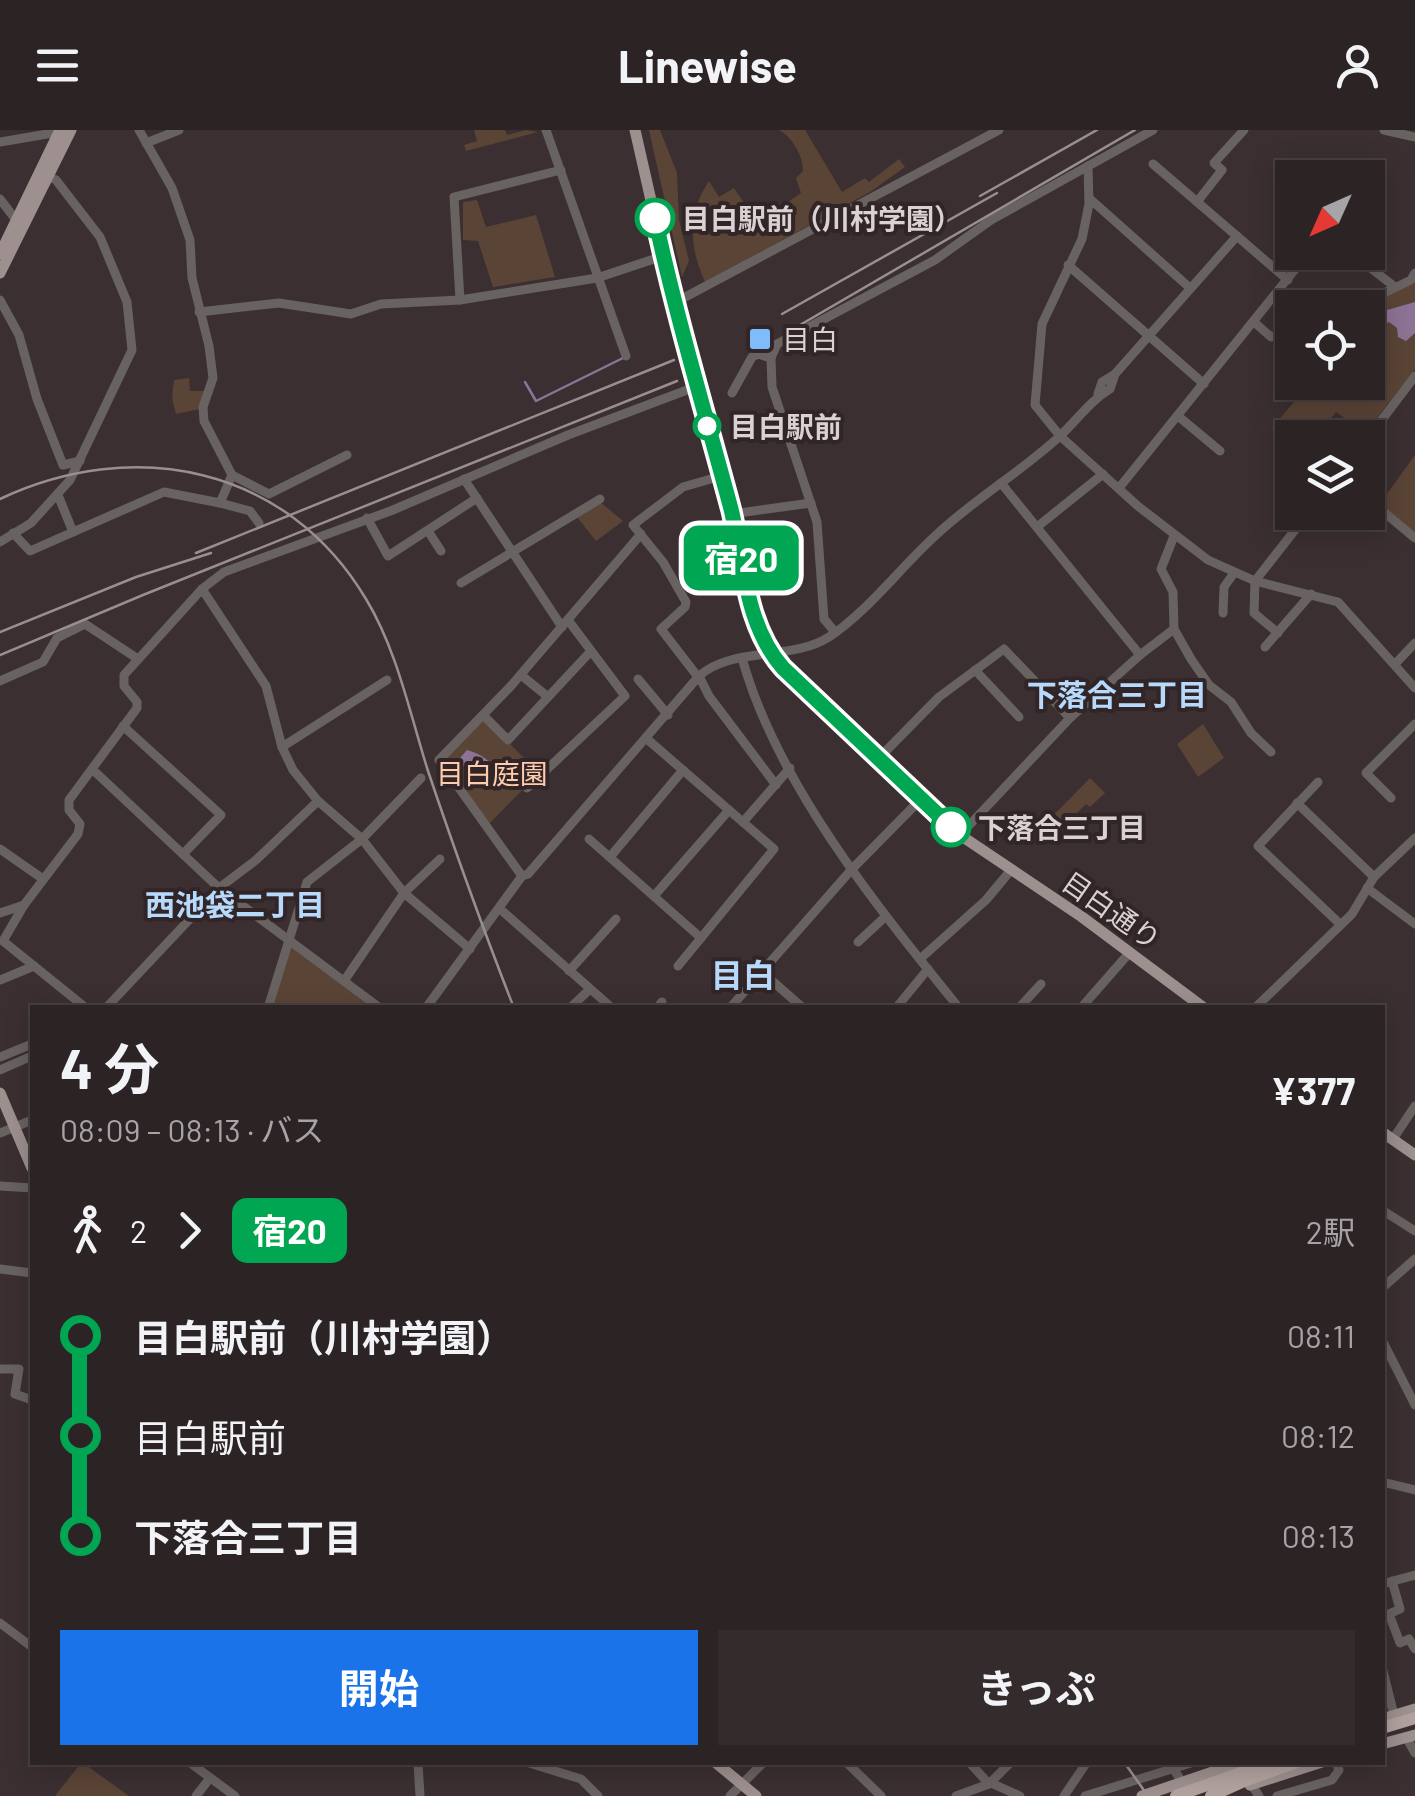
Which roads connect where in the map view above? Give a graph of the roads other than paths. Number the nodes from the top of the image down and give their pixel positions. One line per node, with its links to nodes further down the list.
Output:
1 (139, 130): 12 (street)
2 (179, 130): 12 (street)
3 (546, 130): 15 (street)
4 (636, 130): 23 (main road, 目白通り)
5 (999, 130): 36 (street)
6 (1152, 130): 14 (street)
7 (1244, 130): 19 (street)
8 (1384, 130): 10 (street)
9 (63, 131): 11 (street); 16 (main road)
10 (1415, 137)
11 (0, 142)
12 (146, 143): 37 (street)
13 (1152, 164): 19 (street)
14 (1088, 166): 17 (street); 42 (street)
15 (561, 170): 29 (street); 35 (street)
16 (44, 174): 20 (main road); 27 (main road); 52 (street)
17 (1089, 198): 24 (street); 31 (street)
18 (0, 199): 20 (street)
19 (1197, 202): 21 (street)
20 (16, 220): 22 (main road)
21 (1236, 236): 30 (street); 31 (street)
22 (0, 254)
23 (663, 256): 29 (street); 36 (main road, 目白通り)
24 (1068, 265): 40 (street); 49 (street)
25 (1296, 270): 30 (street)
26 (1372, 270): 32 (street)
27 (0, 273)
28 (1415, 273): 32 (street)
29 (596, 278): 35 (street); 41 (street)
30 (1288, 280): 38 (street)
31 (1190, 288): 40 (street)
32 (1395, 288): 33 (street)
33 (1385, 293)
34 (0, 300): 52 (street)
35 (460, 300): 37 (street)
36 (674, 303): 44 (main road, 目白通り, bridge)
37 (199, 312): 53 (street)
38 (1254, 322): 39 (street); 45 (street)
39 (1275, 335)
40 (1149, 336): 45 (street); 49 (street)
41 (626, 356)
42 (771, 358): 46 (street); 63 (street)
43 (1415, 376): 48 (street)
44 (694, 383): 55 (main road, 目白通り); 56 (street)
45 (1204, 384): 47 (street)
46 (732, 393)
47 (1178, 416): 50 (street); 58 (street)
48 (1382, 420)
49 (1060, 436): 54 (street); 57 (street)
50 (1220, 450)
51 (348, 455): 53 (street)
52 (80, 460): 59 (street)
53 (232, 474): 62 (street)
54 (1103, 474): 58 (street); 68 (street)
55 (722, 476): 65 (main road, 目白通り); 73 (street)
56 (464, 478): 60 (street); 66 (street)
57 (1001, 482): 68 (street); 87 (street)
58 (1119, 488): 74 (street)
59 (58, 495): 71 (street); 72 (street)
60 (477, 498): 70 (street); 77 (street)
61 (600, 499): 77 (street)
62 (220, 503): 67 (street); 71 (street)
63 (810, 503): 65 (street); 87 (street)
64 (1385, 513): 75 (street)
65 (732, 514): 92 (main road, 目白通り)
66 (367, 518): 70 (street); 82 (street)
67 (259, 523)
68 (1037, 527): 93 (street)
69 (1295, 530): 80 (street)
70 (428, 531): 78 (street)
71 (73, 532): 72 (street)
72 (13, 533): 76 (street)
73 (640, 534): 85 (street); 99 (street)
74 (1174, 536): 79 (street); 86 (street)
75 (1415, 538)
76 (0, 542)
77 (510, 550): 81 (street); 85 (street)
78 (441, 551)
79 (1234, 573): 80 (street); 84 (street)
80 (1254, 581): 83 (street); 88 (street)
81 (460, 583)
82 (202, 589): 95 (street); 112 (street)
83 (1311, 594): 88 (street); 96 (street)
84 (1223, 613)
85 (565, 623): 91 (street); 98 (street)
86 (1174, 630): 93 (street); 113 (street)
87 (835, 632): 92 (street)
88 (1278, 633): 90 (street)
89 (1415, 643): 96 (street)
90 (1266, 647)
91 (590, 650): 104 (street); 121 (street)
92 (771, 654): 94 (street); 114 (main road, 目白通り)
93 (1140, 655): 108 (street)
94 (742, 658): 99 (street); 115 (street)
95 (138, 659): 102 (street); 110 (street)
96 (1395, 664): 103 (street)
97 (975, 670): 107 (street); 108 (street); 114 (street)
98 (521, 675): 104 (street); 105 (street)
99 (698, 676): 106 (street); 120 (street)
100 (638, 678): 106 (street)
101 (386, 680): 112 (street)
102 (0, 681)
103 (1415, 688)
104 (548, 697): 105 (street)
105 (482, 715): 138 (street)
106 (668, 715): 111 (street)
107 (1019, 718)
108 (1070, 718): 128 (street)
109 (1415, 724): 122 (street)
110 (123, 726): 116 (street); 133 (street)
111 (647, 738): 117 (street); 138 (street)
112 (282, 747): 124 (street)
113 (1271, 752)
114 (878, 759): 123 (main road, 目白通り)
115 (790, 768): 120 (street); 136 (street)
116 (92, 769): 133 (street); 140 (street)
117 (683, 770): 126 (street); 134 (street)
118 (421, 778): 129 (street)
119 (1318, 782): 125 (street)
120 (776, 786): 127 (street)
121 (527, 788)
122 (1391, 798)
123 (921, 799): 128 (main road, 目白通り); 136 (street)
124 (318, 801): 129 (street); 141 (street)
125 (1298, 803): 139 (street); 150 (street)
126 (729, 810): 127 (street); 144 (street)
127 (743, 822): 152 (street)
128 (960, 835): 137 (main road, 目白通り)
129 (362, 838): 143 (street); 153 (street)
130 (1415, 838): 139 (street)
131 (589, 839): 134 (street)
132 (0, 850): 140 (street)
133 (183, 854): 141 (street)
134 (610, 857): 144 (street)
135 (440, 859): 143 (street)
136 (852, 869): 148 (street); 162 (street)
137 (1011, 870): 156 (main road, 目白通り); 157 (street)
138 (522, 876): 146 (street)
139 (1374, 877): 142 (street)
140 (42, 879): 145 (street)
141 (219, 888): 153 (street); 168 (street)
142 (1368, 888): 150 (street); 151 (street)
143 (404, 892): 155 (street); 164 (street)
144 (654, 896): 152 (street)
145 (24, 906): 147 (street); 158 (street)
146 (500, 908): 155 (street); 161 (street)
147 (0, 913)
148 (885, 917): 154 (street); 157 (street)
149 (616, 919): 161 (street)
150 (1340, 924): 181 (street)
151 (1415, 924)
152 (701, 938): 159 (street)
153 (288, 939): 164 (street); 169 (street)
154 (858, 942)
155 (470, 949): 171 (street)
156 (1130, 952): 179 (street); 180 (main road, 目白通り)
157 (920, 959): 160 (street)
158 (34, 966): 163 (street); 167 (street)
159 (678, 966)
160 (928, 969): 176 (street); 177 (street)
161 (569, 971): 166 (street)
162 (762, 972): 174 (street); 175 (street)
163 (0, 980)
164 (344, 981): 170 (street)
165 (1040, 984): 178 (street)
166 (590, 988): 172 (street); 173 (street)
167 (82, 1005)
168 (109, 1005)
169 (269, 1005)
170 (376, 1005)
171 (428, 1005)
172 (573, 1005)
173 (609, 1005)
174 (733, 1005)
175 (800, 1005)
176 (898, 1005)
177 (957, 1005)
178 (1022, 1005)
179 (1085, 1005)
180 (1200, 1005)
181 (1258, 1005)
182 (30, 1045): 183 (street)
183 (0, 1057)
184 (30, 1057): 185 (street)
185 (0, 1070)
186 (0, 1093): 189 (main road)
187 (1415, 1106): 191 (street)
188 (30, 1121): 189 (street)
189 (16, 1127): 190 (street); 193 (main road)
190 (0, 1133)
191 (1388, 1136): 192 (main road)
192 (1415, 1155)
193 (30, 1163)
194 (0, 1186): 195 (street)
195 (30, 1188)
196 (1385, 1212): 197 (street)
197 (1415, 1231)
198 (1415, 1258): 201 (street)
199 (0, 1269): 200 (street)
200 (30, 1273)
201 (1385, 1285)
202 (1386, 1357): 204 (street)
203 (0, 1369): 205 (street)
204 (1414, 1398)
205 (30, 1399)
206 (1385, 1483): 207 (street)
207 (1415, 1490)
208 (1415, 1575): 209 (street)
209 (1387, 1583): 210 (street)
210 (1386, 1616): 212 (street)
211 (0, 1623): 214 (street)
212 (1396, 1638): 213 (street); 215 (street)
213 (1385, 1642)
214 (30, 1646)
215 (1415, 1649)
216 (1385, 1692): 218 (street)
217 (1415, 1709): 218 (main road)
218 (1388, 1717)
219 (1415, 1718): 220 (highway)
220 (1385, 1730)
221 (1385, 1731): 222 (highway)
222 (1412, 1732): 223 (main road); 224 (street)
223 (1385, 1743)
224 (1415, 1753)
225 (193, 1765): 241 (street)
226 (418, 1765): 248 (street)
227 (535, 1765): 249 (street)
228 (719, 1765): 243 (main road)
229 (761, 1765): 243 (street)
230 (849, 1765): 252 (street)
231 (972, 1765): 242 (street)
232 (1008, 1765): 242 (street)
233 (1085, 1765): 255 (street)
234 (1230, 1765): 257 (main road, bridge)
235 (1241, 1765): 261 (street)
236 (1264, 1765): 258 (highway, bridge)
237 (1289, 1765): 260 (highway, bridge)
238 (1313, 1765): 260 (main road, bridge)
239 (1336, 1765): 244 (street)
240 (1171, 1766): 245 (street); 259 (street)
241 (210, 1778): 246 (street); 247 (street)
242 (990, 1784): 253 (street); 254 (street)
243 (742, 1785): 250 (street); 251 (main road)
244 (1325, 1788): 262 (street)
245 (1122, 1791): 256 (street)
246 (196, 1796)
247 (236, 1796)
248 (420, 1796)
249 (598, 1796)
250 (730, 1796)
251 (756, 1796)
252 (881, 1796)
253 (956, 1796)
254 (1020, 1796)
255 (1064, 1796)
256 (1085, 1796)
257 (1142, 1796)
258 (1176, 1796)
259 (1190, 1796)
260 (1215, 1796)
261 (1259, 1796)
262 (1277, 1796)

